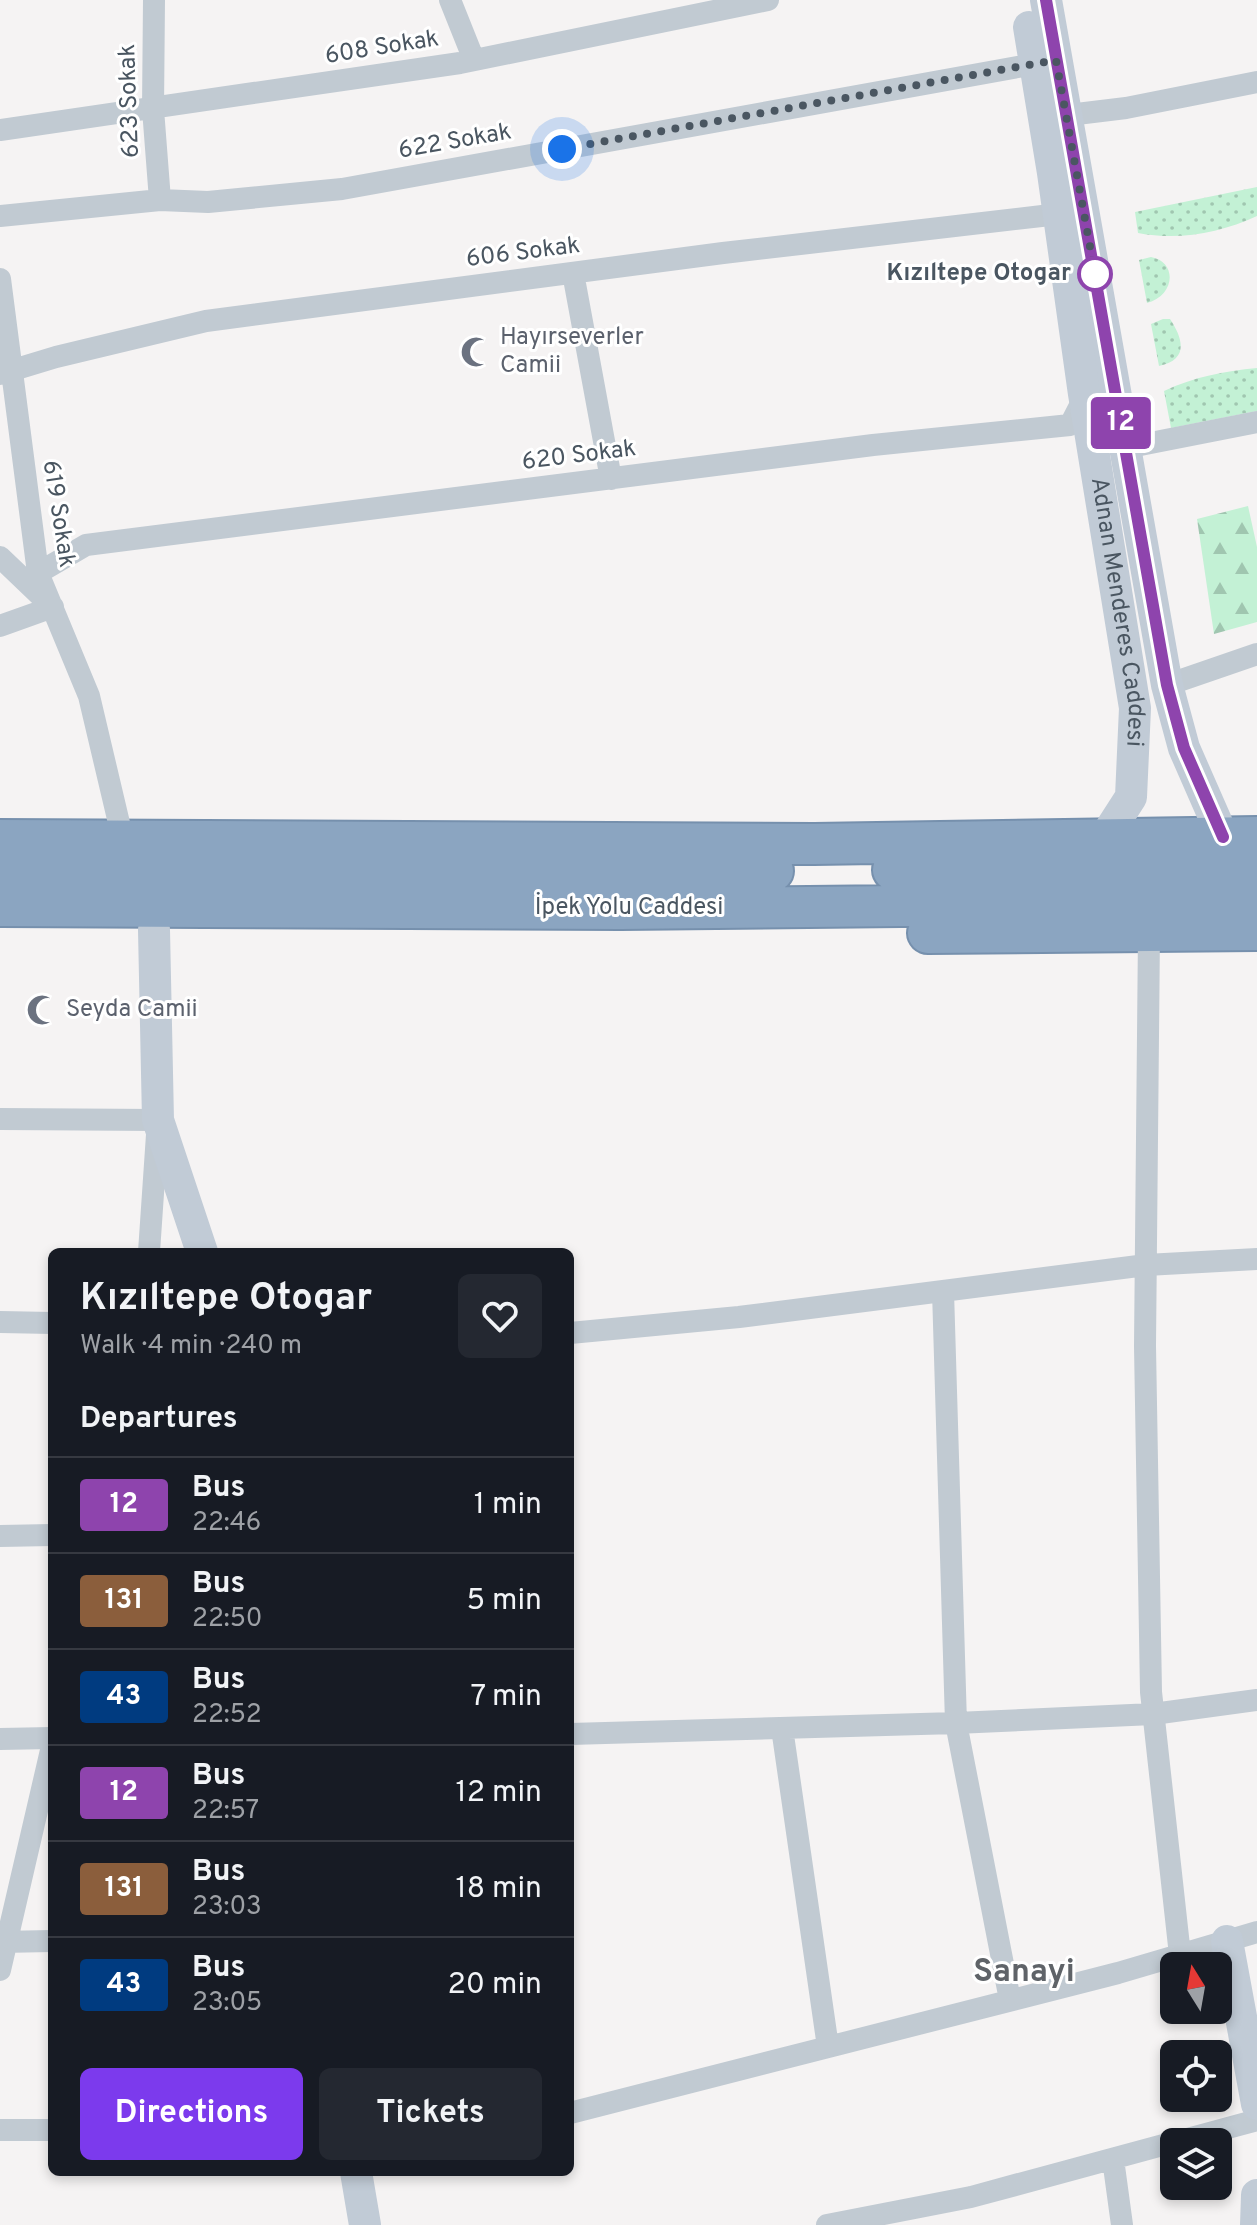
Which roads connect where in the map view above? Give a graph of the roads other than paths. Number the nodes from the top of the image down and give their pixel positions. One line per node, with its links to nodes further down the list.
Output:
1 (154, 0): 9 (street, 623 Sokak)
2 (450, 0): 6 (street)
3 (768, 0): 6 (street, 608 Sokak)
4 (1025, 0): 7 (street, Adnan Menderes Caddesi)
5 (1046, 0): 7 (street, Adnan Menderes Caddesi)
6 (474, 60): 9 (street, 608 Sokak)
7 (1046, 62): 10 (street, Adnan Menderes Caddesi); 12 (street, 622 Sokak)
8 (1257, 82): 10 (street)
9 (153, 109): 11 (street, 608 Sokak); 12 (street, 623 Sokak)
10 (1055, 116): 13 (street, Adnan Menderes Caddesi); 18 (street, Adnan Menderes Caddesi)
11 (0, 130)
12 (160, 200): 14 (street, 622 Sokak)
13 (1059, 214): 15 (street, 606 Sokak); 18 (street, Adnan Menderes Caddesi)
14 (0, 216)
15 (573, 273): 17 (street, 606 Sokak); 21 (street)
16 (0, 279): 17 (street, 619 Sokak)
17 (6, 373): 23 (street, 619 Sokak)
18 (1099, 392): 20 (street, Adnan Menderes Caddesi); 21 (street, 620 Sokak); 29 (street, Adnan Menderes Caddesi)
19 (1257, 422): 20 (street)
20 (1125, 448): 27 (street, Adnan Menderes Caddesi)
21 (611, 479): 23 (street, 620 Sokak)
22 (0, 557): 24 (street)
23 (38, 573): 24 (street, 619 Sokak)
24 (53, 607): 25 (street); 31 (street, 619 Sokak)
25 (0, 626)
26 (1257, 654): 27 (street)
27 (1167, 685): 28 (street, Adnan Menderes Caddesi)
28 (1240, 837): 29 (highway)
29 (1104, 839): 31 (highway)
30 (0, 840): 31 (highway)
31 (123, 840)
32 (1257, 866): 33 (highway, İpek Yolu Caddesi)
33 (0, 870)
34 (1257, 902): 35 (highway, İpek Yolu Caddesi)
35 (0, 906)
36 (154, 930): 38 (highway); 39 (highway); 41 (street)
37 (1257, 930): 39 (highway)
38 (0, 931)
39 (1149, 932): 45 (street)
40 (0, 1119): 41 (street)
41 (158, 1120): 42 (street); 43 (street)
42 (149, 1248)
43 (201, 1248)
44 (1257, 1259): 45 (street)
45 (1146, 1265): 46 (street); 53 (street)
46 (943, 1291): 49 (street); 54 (street)
47 (0, 1322): 48 (street)
48 (48, 1323)
49 (574, 1333)
50 (48, 1535): 51 (street)
51 (0, 1536)
52 (1257, 1700): 53 (street)
53 (1153, 1714): 54 (street); 63 (street)
54 (956, 1723): 55 (street); 67 (street)
55 (782, 1728): 56 (street); 68 (street)
56 (574, 1734)
57 (48, 1738): 58 (street)
58 (0, 1739)
59 (48, 1762): 62 (street)
60 (1242, 1936): 64 (street); 69 (street)
61 (48, 1941): 62 (street)
62 (3, 1942): 66 (street)
63 (1180, 1952)
64 (1190, 1952)
65 (1160, 1960): 67 (street)
66 (0, 1970)
67 (1010, 2000): 68 (street)
68 (828, 2047): 70 (street)
69 (1257, 2104)
70 (574, 2112)
71 (1257, 2120): 72 (street)
72 (1227, 2128)
73 (0, 2130): 74 (street)
74 (48, 2130)
75 (1160, 2146): 76 (street)
76 (1113, 2159): 80 (street); 81 (street)
77 (357, 2176): 79 (street)
78 (1257, 2195): 82 (street)
79 (365, 2225)
80 (827, 2225)
81 (1122, 2225)
82 (1256, 2225)

